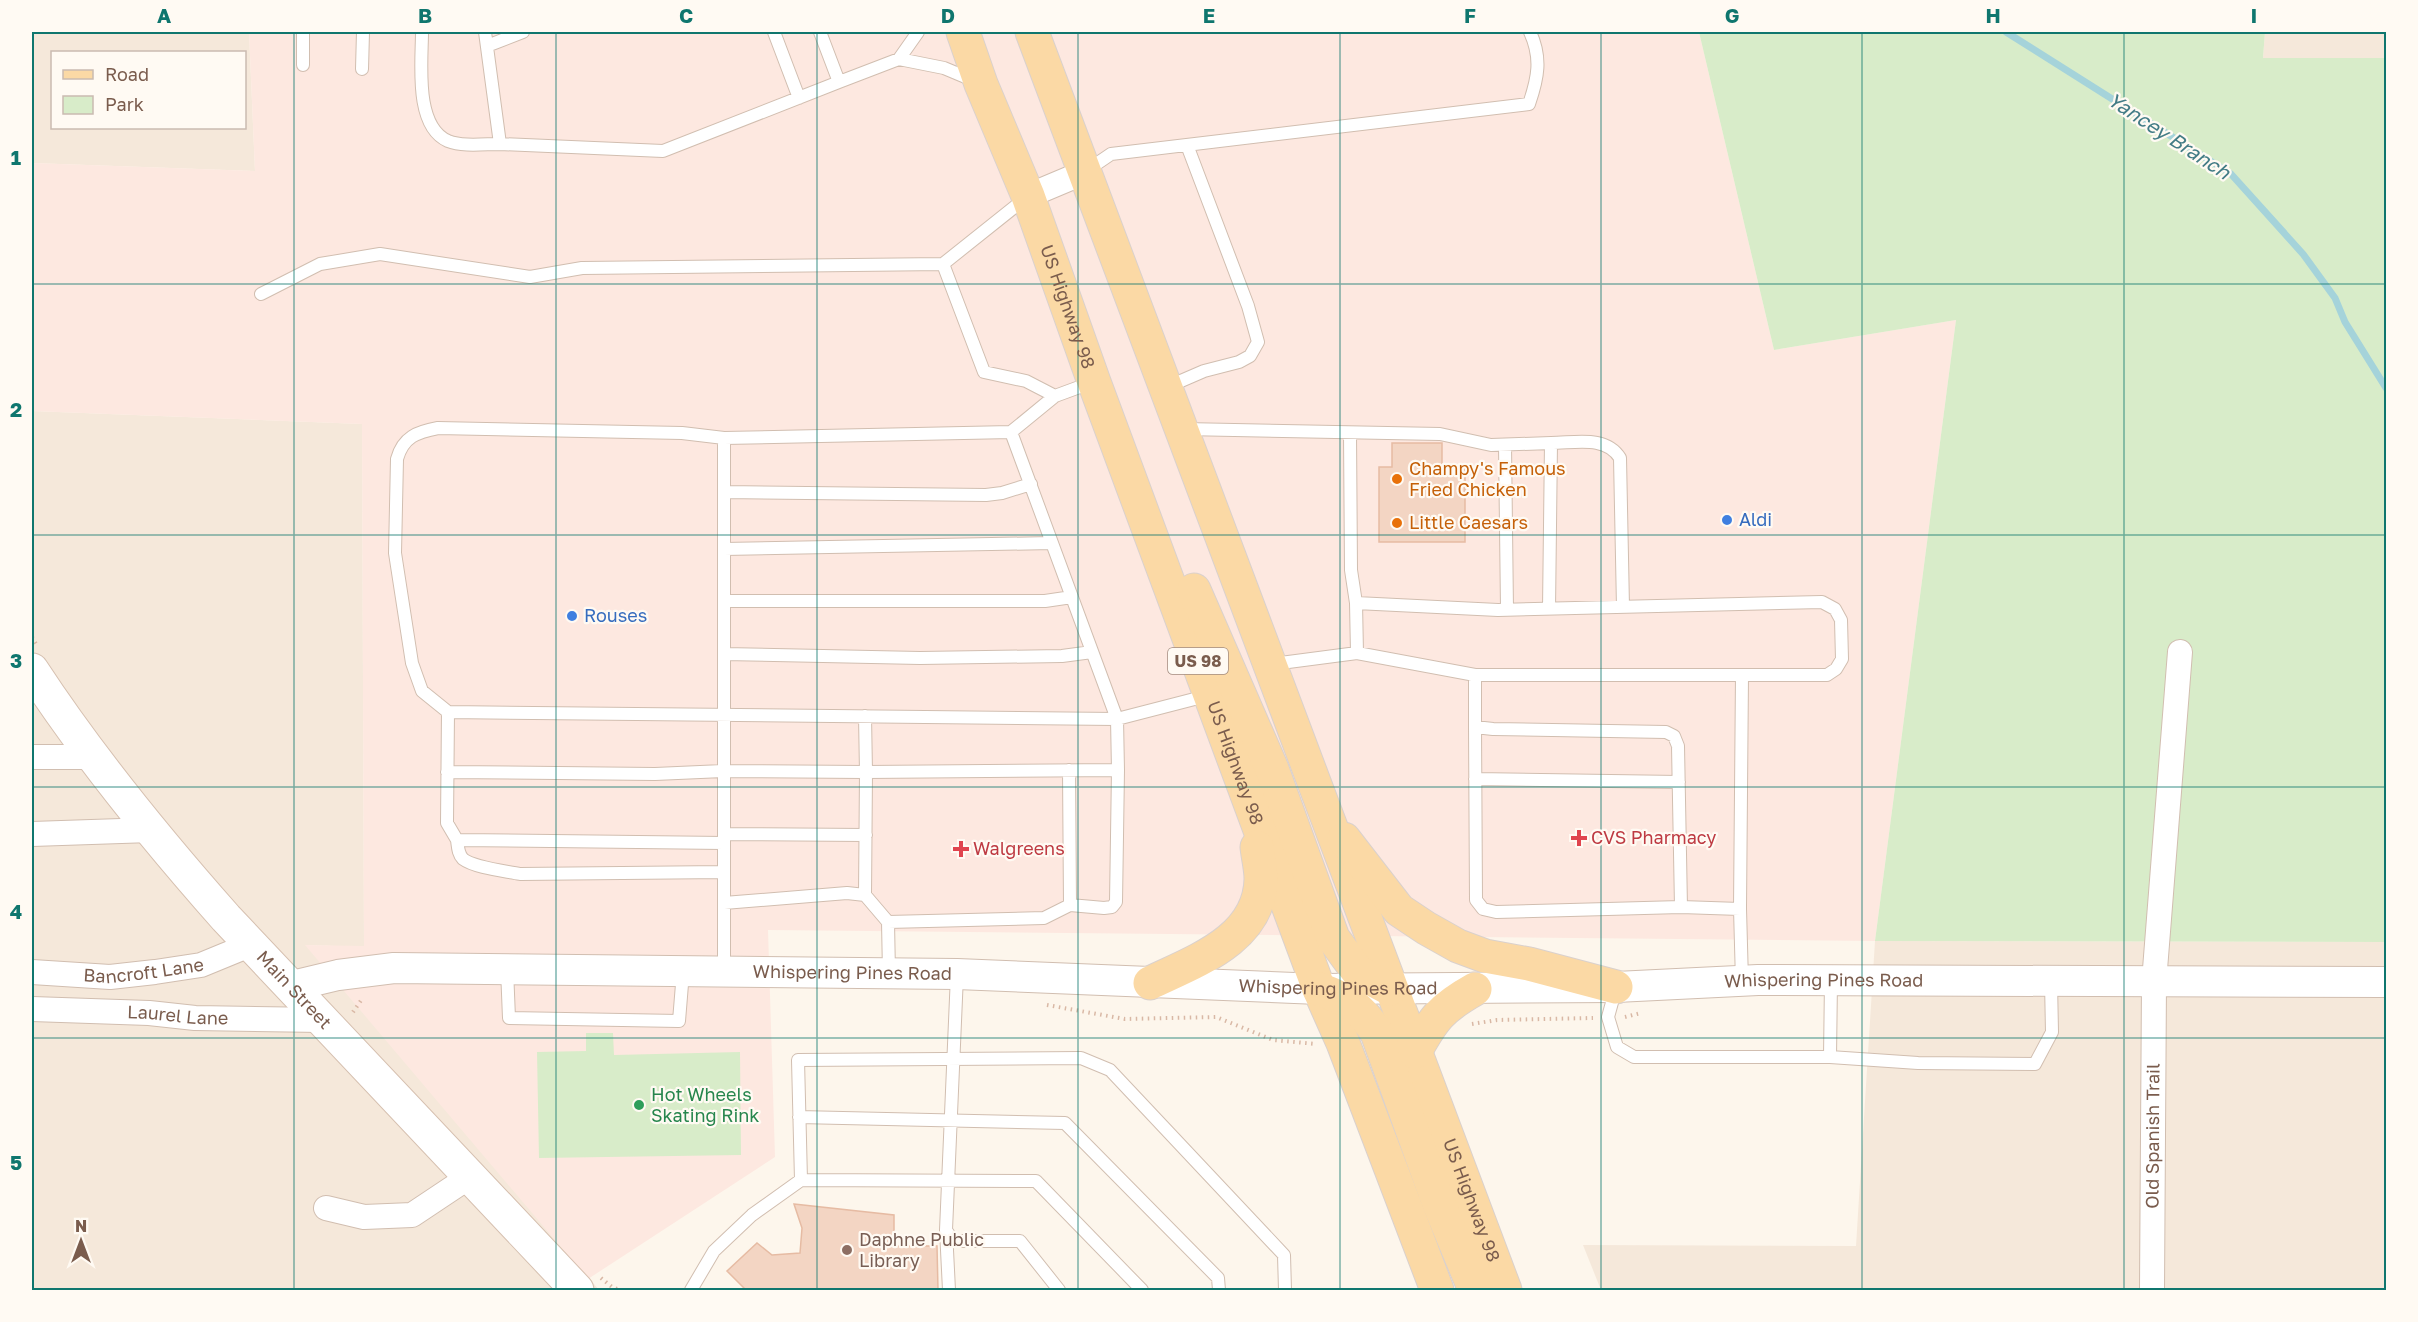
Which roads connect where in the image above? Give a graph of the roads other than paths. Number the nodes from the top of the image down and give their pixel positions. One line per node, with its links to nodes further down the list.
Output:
1 (303, 32): 14 (lane)
2 (363, 32): 15 (lane)
3 (422, 32): 19 (lane)
4 (485, 32): 12 (lane)
5 (523, 32): 12 (lane)
6 (774, 32): 18 (lane)
7 (820, 32): 16 (lane)
8 (918, 32): 13 (lane)
9 (963, 32): 17 (main road, US Highway 98 / US 98)
10 (1032, 32): 21 (main road, US Highway 98)
11 (1530, 32): 20 (lane)
12 (487, 46): 19 (lane)
13 (899, 59): 16 (lane); 17 (lane)
14 (303, 65)
15 (362, 69)
16 (839, 82): 18 (lane)
17 (981, 84): 22 (main road, US Highway 98 / US 98)
18 (799, 98): 19 (lane)
19 (500, 144)
20 (1187, 145): 21 (lane); 26 (lane)
21 (1085, 172): 22 (street); 26 (main road, US Highway 98)
22 (1028, 196): 23 (lane); 25 (main road, US Highway 98 / US 98)
23 (943, 264): 24 (lane); 27 (lane)
24 (261, 294)
25 (1094, 382): 27 (lane); 36 (main road, US Highway 98 / US 98)
26 (1166, 387): 28 (main road, US Highway 98)
27 (1054, 396): 29 (lane)
28 (1181, 429): 30 (lane); 49 (main road, US Highway 98)
29 (1011, 432): 31 (lane); 34 (lane)
30 (1350, 434): 33 (lane); 41 (lane)
31 (724, 438): 35 (lane); 54 (lane)
32 (1551, 444): 33 (lane); 42 (lane); 44 (lane)
33 (1505, 445): 43 (lane)
34 (1031, 484): 35 (lane); 37 (lane)
35 (724, 492): 38 (lane)
36 (1137, 496): 53 (main road, US Highway 98 / US 98); 99 (main road)
37 (1052, 543): 38 (lane); 39 (lane)
38 (724, 549): 40 (lane)
39 (1072, 597): 40 (lane); 45 (lane)
40 (723, 601): 48 (lane)
41 (1356, 603): 43 (lane); 47 (lane)
42 (1623, 607): 44 (lane); 52 (lane)
43 (1507, 609): 44 (lane)
44 (1549, 609)
45 (1092, 652): 48 (lane); 57 (lane)
46 (2180, 652): 92 (street, Old Spanish Trail)
47 (1357, 653): 49 (lane); 51 (lane)
48 (723, 654): 55 (lane)
49 (1269, 665): 69 (main road, US Highway 98)
50 (32, 670): 60 (main road, Main Street)
51 (1475, 675): 52 (lane); 58 (lane)
52 (1742, 675): 80 (lane)
53 (1211, 695): 57 (lane); 68 (main road, US Highway 98 / US 98)
54 (448, 712): 55 (lane); 64 (lane)
55 (723, 715): 56 (lane); 63 (lane)
56 (865, 717): 57 (lane); 65 (lane)
57 (1118, 719): 62 (lane)
58 (1475, 727): 66 (lane); 67 (lane)
59 (32, 757): 60 (street)
60 (93, 757): 70 (main road, Main Street)
61 (1069, 770): 62 (lane); 65 (lane); 78 (lane)
62 (1118, 770): 78 (lane)
63 (723, 771): 64 (lane); 65 (lane); 73 (lane)
64 (447, 772): 74 (lane)
65 (866, 772): 72 (lane)
66 (1475, 779): 67 (lane); 79 (lane)
67 (1679, 782): 79 (lane)
68 (1251, 803): 94 (main road); 97 (main road, US Highway 98 / US 98)
69 (1325, 816): 96 (main road); 99 (main road, US Highway 98)
70 (151, 830): 71 (street); 82 (main road, Main Street)
71 (32, 834)
72 (866, 835): 73 (lane); 76 (lane)
73 (724, 839): 74 (lane); 75 (lane)
74 (457, 840): 75 (lane)
75 (724, 872): 77 (lane)
76 (865, 895): 77 (lane); 81 (lane)
77 (724, 903): 86 (lane)
78 (1070, 905): 81 (lane)
79 (1680, 907): 80 (lane)
80 (1740, 909): 89 (lane)
81 (888, 921): 87 (lane)
82 (252, 944): 84 (street, Bancroft Lane); 95 (main road, Main Street)
83 (507, 969): 85 (street, Whispering Pines Road); 85 (lane); 95 (street, Whispering Pines Road)
84 (32, 972)
85 (683, 972): 86 (street, Whispering Pines Road)
86 (724, 972): 87 (street, Whispering Pines Road)
87 (889, 973): 88 (street, Whispering Pines Road)
88 (957, 974): 94 (street, Whispering Pines Road); 104 (lane)
89 (1742, 981): 90 (street, Whispering Pines Road); 96 (street, Whispering Pines Road)
90 (1831, 981): 91 (street, Whispering Pines Road); 103 (lane)
91 (2051, 982): 92 (street, Whispering Pines Road); 103 (lane)
92 (2154, 982): 93 (street, Whispering Pines Road); 122 (street, Old Spanish Trail)
93 (2386, 982)
94 (1150, 983): 97 (street, Whispering Pines Road)
95 (292, 986): 101 (main road, Main Street)
96 (1616, 987): 98 (street, Whispering Pines Road); 103 (lane)
97 (1319, 989): 99 (street, Whispering Pines Road); 119 (main road, US Highway 98 / US 98); 120 (main road)
98 (1475, 989): 99 (street, Whispering Pines Road); 102 (main road)
99 (1390, 990): 102 (main road, US Highway 98)
100 (32, 1009): 101 (street, Laurel Lane)
101 (322, 1020): 107 (main road, Main Street)
102 (1415, 1052): 121 (main road, US Highway 98)
103 (1830, 1057)
104 (953, 1060): 105 (lane); 106 (lane); 118 (lane)
105 (799, 1118): 106 (lane); 108 (lane)
106 (950, 1120): 109 (lane); 117 (lane)
107 (469, 1177): 110 (street); 112 (main road, Main Street)
108 (801, 1180): 109 (lane); 113 (lane)
109 (948, 1180): 111 (lane); 116 (lane)
110 (326, 1208)
111 (946, 1230): 114 (lane); 115 (lane)
112 (577, 1290)
113 (691, 1290)
114 (949, 1290)
115 (1059, 1290)
116 (1142, 1290)
117 (1219, 1290)
118 (1285, 1290)
119 (1437, 1290)
120 (1475, 1290)
121 (1505, 1290)
122 (2152, 1290)

